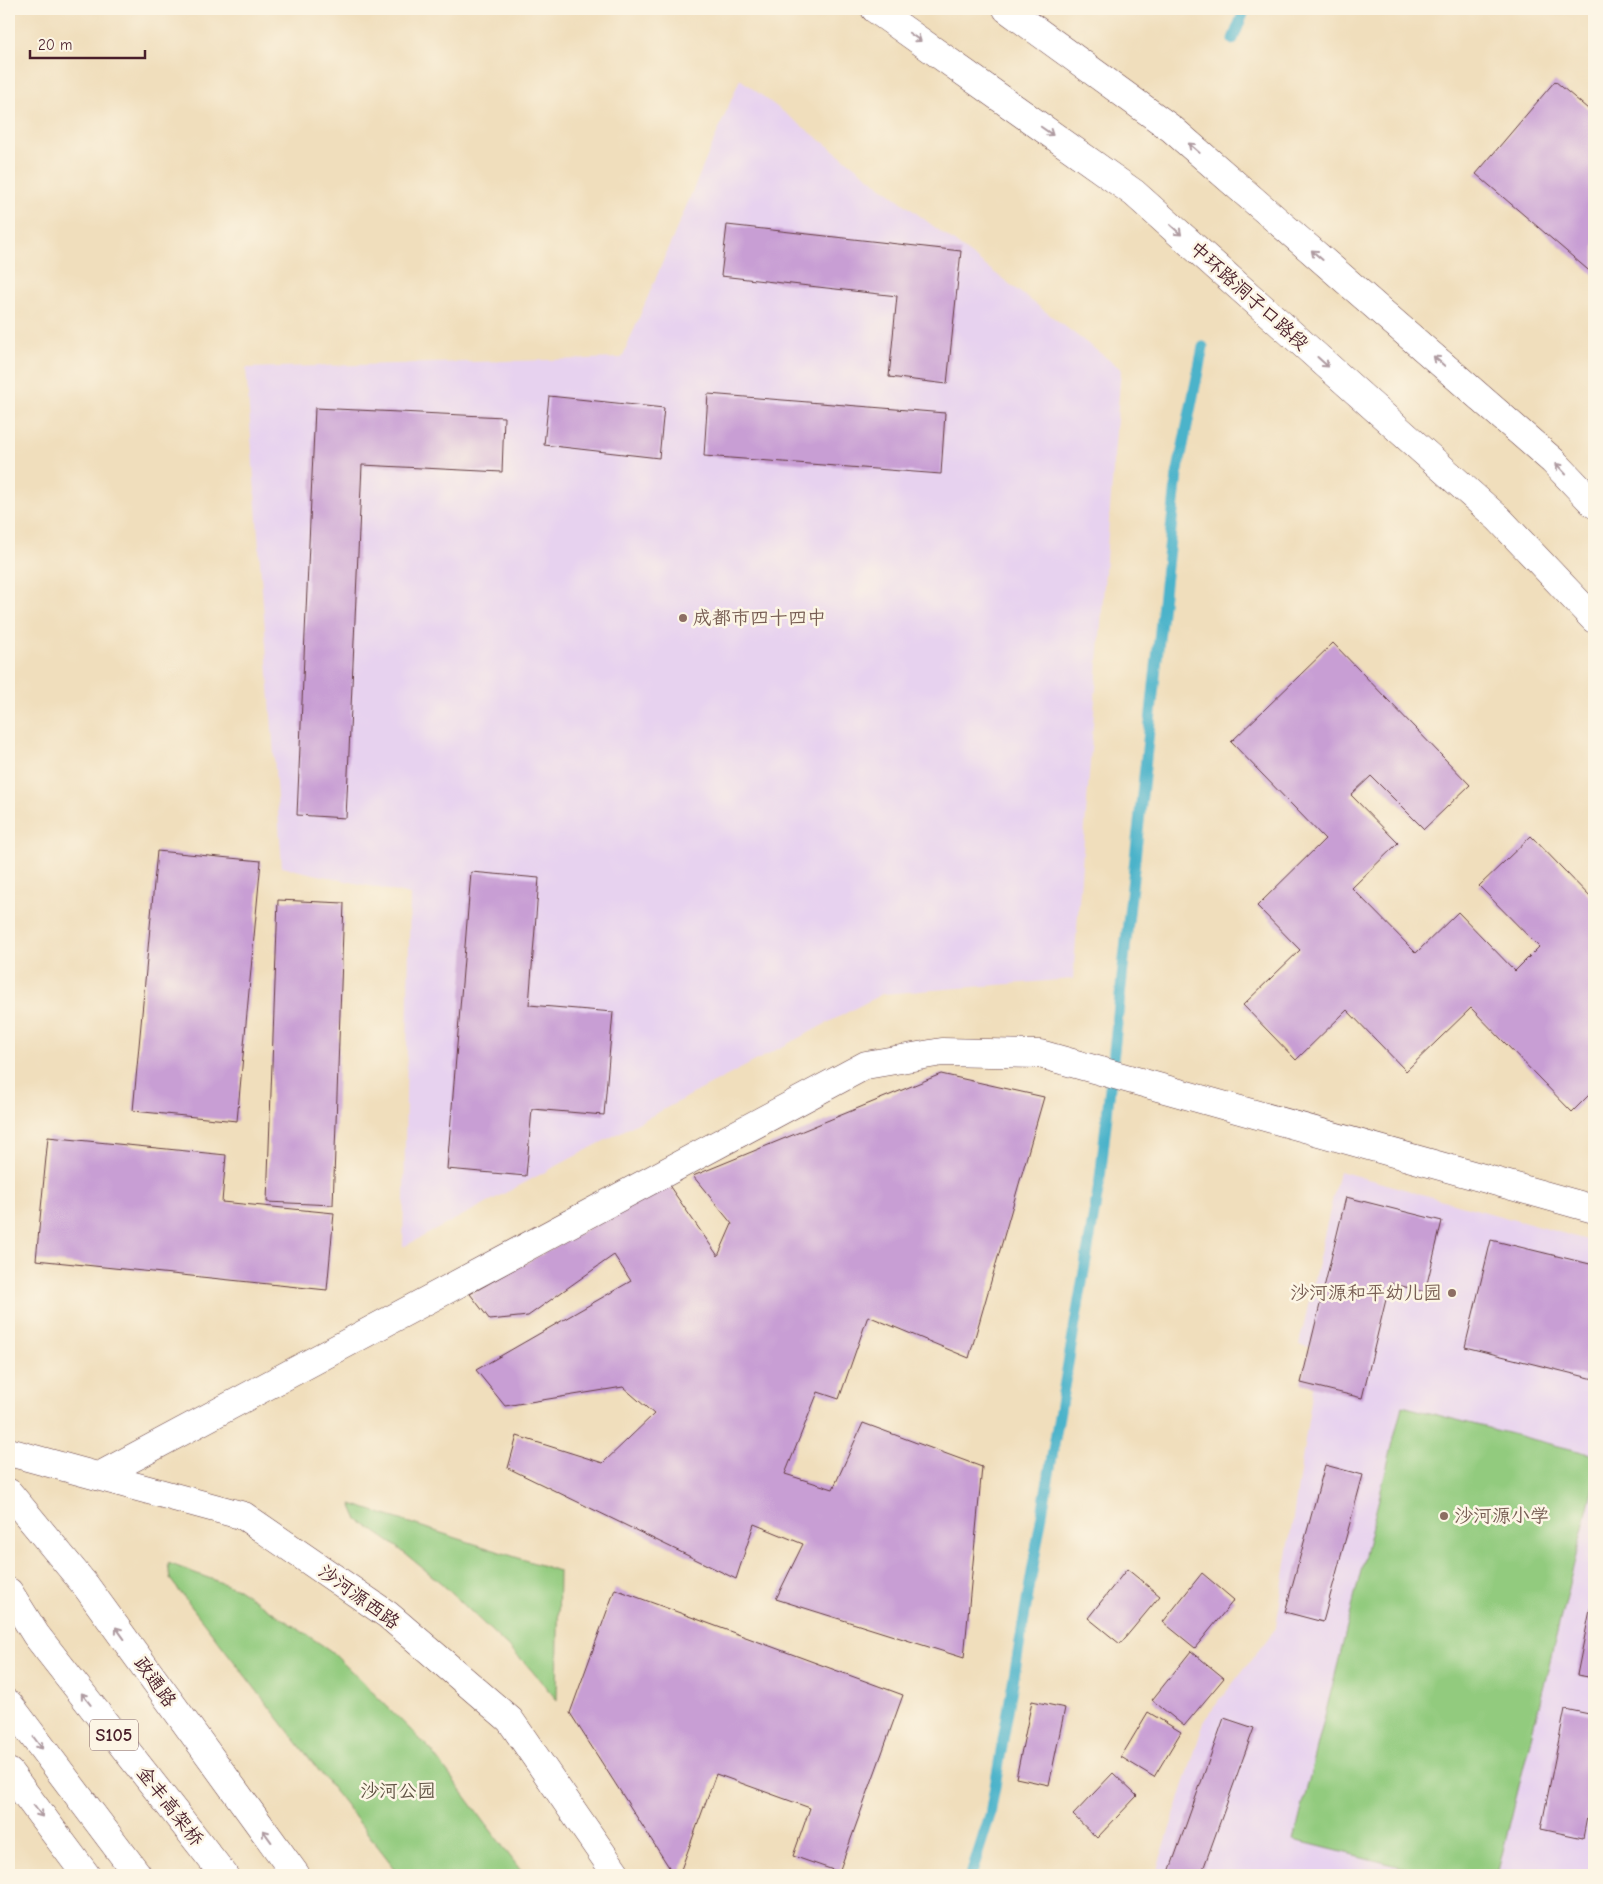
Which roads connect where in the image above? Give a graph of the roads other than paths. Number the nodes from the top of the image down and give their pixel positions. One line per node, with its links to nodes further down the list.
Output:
1 (875, 9): 4 (main road, 中环路洞子口路段, one-way to 4)
2 (1007, 9): 3 (main road, one-way to 2)
3 (1594, 504)
4 (1594, 619)
5 (1594, 1210): 7 (main road)
6 (9, 1452): 7 (main road, 沙河源西路)
7 (99, 1476): 16 (main road, 沙河源西路)
8 (9, 1493): 15 (main road, 政通路, one-way to 8)
9 (9, 1592): 14 (main road, 金丰高架桥 / S105, one-way to 9)
10 (9, 1704): 13 (main road, one-way to 13)
11 (9, 1772): 12 (main road, one-way to 12)
12 (86, 1875)
13 (138, 1875)
14 (224, 1875)
15 (296, 1875)
16 (617, 1875)

